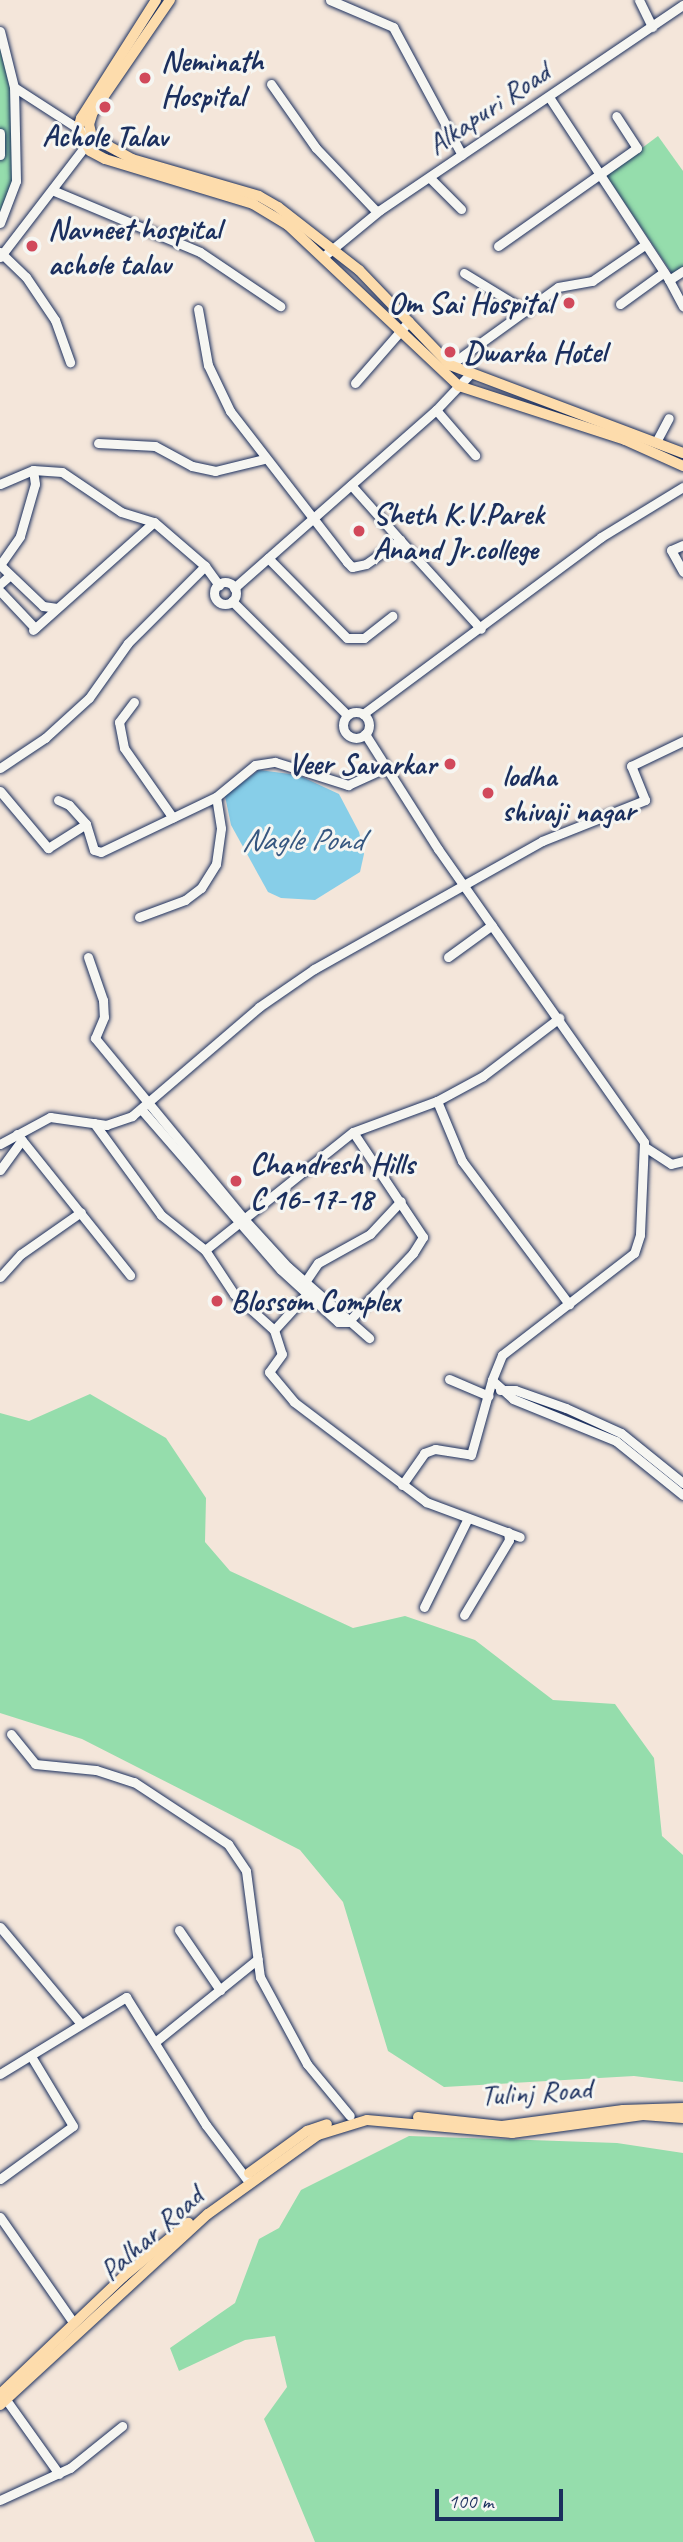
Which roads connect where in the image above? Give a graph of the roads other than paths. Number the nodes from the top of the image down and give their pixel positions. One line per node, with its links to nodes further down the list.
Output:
1 (156, 0): 12 (main road)
2 (170, 0): 14 (main road)
3 (330, 0): 15 (street)
4 (639, 0): 6 (street)
5 (683, 5): 6 (street, Alkapuri Road)
6 (652, 27): 10 (street, Alkapuri Road)
7 (0, 31): 9 (street)
8 (271, 84): 21 (street)
9 (14, 87): 12 (street); 22 (street)
10 (549, 97): 15 (street, Alkapuri Road); 17 (street)
11 (616, 116): 17 (street)
12 (78, 129): 14 (main road)
13 (0, 133): 16 (street)
14 (89, 141): 19 (street); 25 (main road)
15 (462, 155): 18 (street, Alkapuri Road)
16 (0, 156)
17 (601, 174): 23 (street); 24 (street)
18 (430, 178): 20 (street); 21 (street, Alkapuri Road)
19 (52, 190): 26 (street); 31 (street)
20 (461, 209)
21 (377, 212): 25 (street, Alkapuri Road)
22 (0, 223)
23 (646, 244): 29 (street); 34 (street)
24 (498, 246)
25 (329, 252): 35 (main road); 36 (main road)
26 (1, 254): 37 (street)
27 (683, 271): 29 (street)
28 (464, 273): 34 (street)
29 (667, 276): 30 (street); 32 (street)
30 (620, 304)
31 (280, 306)
32 (683, 306)
33 (198, 309): 48 (street)
34 (526, 311): 38 (street)
35 (409, 321): 36 (street); 38 (main road)
36 (401, 331): 40 (street); 41 (main road)
37 (70, 362)
38 (450, 365): 39 (main road)
39 (470, 374): 41 (street); 44 (main road)
40 (355, 383)
41 (459, 386): 42 (street); 49 (main road)
42 (436, 410): 47 (street); 52 (street)
43 (669, 418): 44 (street)
44 (656, 442): 46 (main road)
45 (98, 443): 48 (street)
46 (683, 453)
47 (475, 454)
48 (264, 458): 54 (street)
49 (683, 466)
50 (33, 470): 51 (street); 55 (street); 59 (street)
51 (0, 484)
52 (351, 485): 54 (street); 56 (street)
53 (683, 487): 70 (street)
54 (313, 518): 56 (street); 58 (street)
55 (153, 522): 60 (street); 68 (street)
56 (400, 540): 70 (street)
57 (683, 544): 61 (street)
58 (268, 558): 65 (street); 69 (street)
59 (0, 565): 62 (street)
60 (205, 566): 64 (street); 76 (street)
61 (683, 572)
62 (10, 575): 63 (street); 68 (street)
63 (0, 584)
64 (219, 585): 65 (street); 67 (street)
65 (234, 588): 67 (street)
66 (0, 590): 68 (street)
67 (232, 601): 73 (street)
68 (57, 608)
69 (392, 616)
70 (481, 629): 72 (street)
71 (134, 702): 81 (street)
72 (363, 714): 73 (street); 74 (street)
73 (347, 715): 74 (street)
74 (365, 734): 77 (street)
75 (683, 741): 83 (street)
76 (0, 768)
77 (386, 768): 79 (street); 83 (street)
78 (0, 791): 82 (street)
79 (216, 797): 81 (street); 84 (street)
80 (58, 800): 82 (street)
81 (173, 818): 82 (street)
82 (86, 824)
83 (463, 885): 85 (street); 90 (street)
84 (139, 917)
85 (492, 925): 87 (street); 88 (street)
86 (88, 957): 90 (street)
87 (448, 957)
88 (559, 1018): 89 (street); 95 (street)
89 (437, 1101): 92 (street); 105 (street)
90 (144, 1107): 91 (street); 100 (street)
91 (94, 1123): 93 (street); 101 (street)
92 (353, 1132): 98 (street); 100 (street)
93 (20, 1137): 94 (street); 97 (street); 99 (street)
94 (1, 1143)
95 (645, 1147): 96 (street); 105 (street)
96 (683, 1161)
97 (0, 1170)
98 (401, 1201): 104 (street); 106 (street)
99 (81, 1212): 102 (street); 103 (street)
100 (241, 1221): 101 (street); 104 (street)
101 (205, 1250): 107 (street)
102 (130, 1275)
103 (0, 1277)
104 (303, 1289): 106 (street); 107 (street)
105 (569, 1304): 110 (street)
106 (348, 1322): 108 (street)
107 (274, 1330): 114 (street)
108 (369, 1338)
109 (449, 1379): 112 (street)
110 (492, 1380): 111 (street); 112 (street)
111 (500, 1390): 113 (street); 115 (street)
112 (489, 1396): 114 (street)
113 (683, 1483)
114 (402, 1485): 116 (street)
115 (683, 1495)
116 (468, 1518): 117 (street); 119 (street)
117 (508, 1532): 118 (street); 120 (street)
118 (520, 1537)
119 (424, 1608)
120 (464, 1615)
121 (11, 1734): 124 (street)
122 (0, 1927): 126 (street)
123 (179, 1930): 125 (street)
124 (258, 1959): 125 (street); 132 (street)
125 (220, 1990): 127 (street)
126 (81, 2024): 127 (street); 128 (street)
127 (155, 2042): 134 (street)
128 (31, 2056): 129 (street); 133 (street)
129 (0, 2074)
130 (683, 2108): 132 (main road, Tulinj Road)
131 (683, 2118): 132 (main road, Tulinj Road)
132 (350, 2119): 134 (main road, Palhar Road)
133 (0, 2179)
134 (247, 2179): 136 (main road, Palhar Road); 137 (main road, Palhar Road)
135 (0, 2217): 136 (street)
136 (74, 2322): 137 (main road, Palhar Road)
137 (2, 2398): 139 (street)
138 (122, 2426): 139 (street)
139 (59, 2474): 140 (street)
140 (0, 2500)

